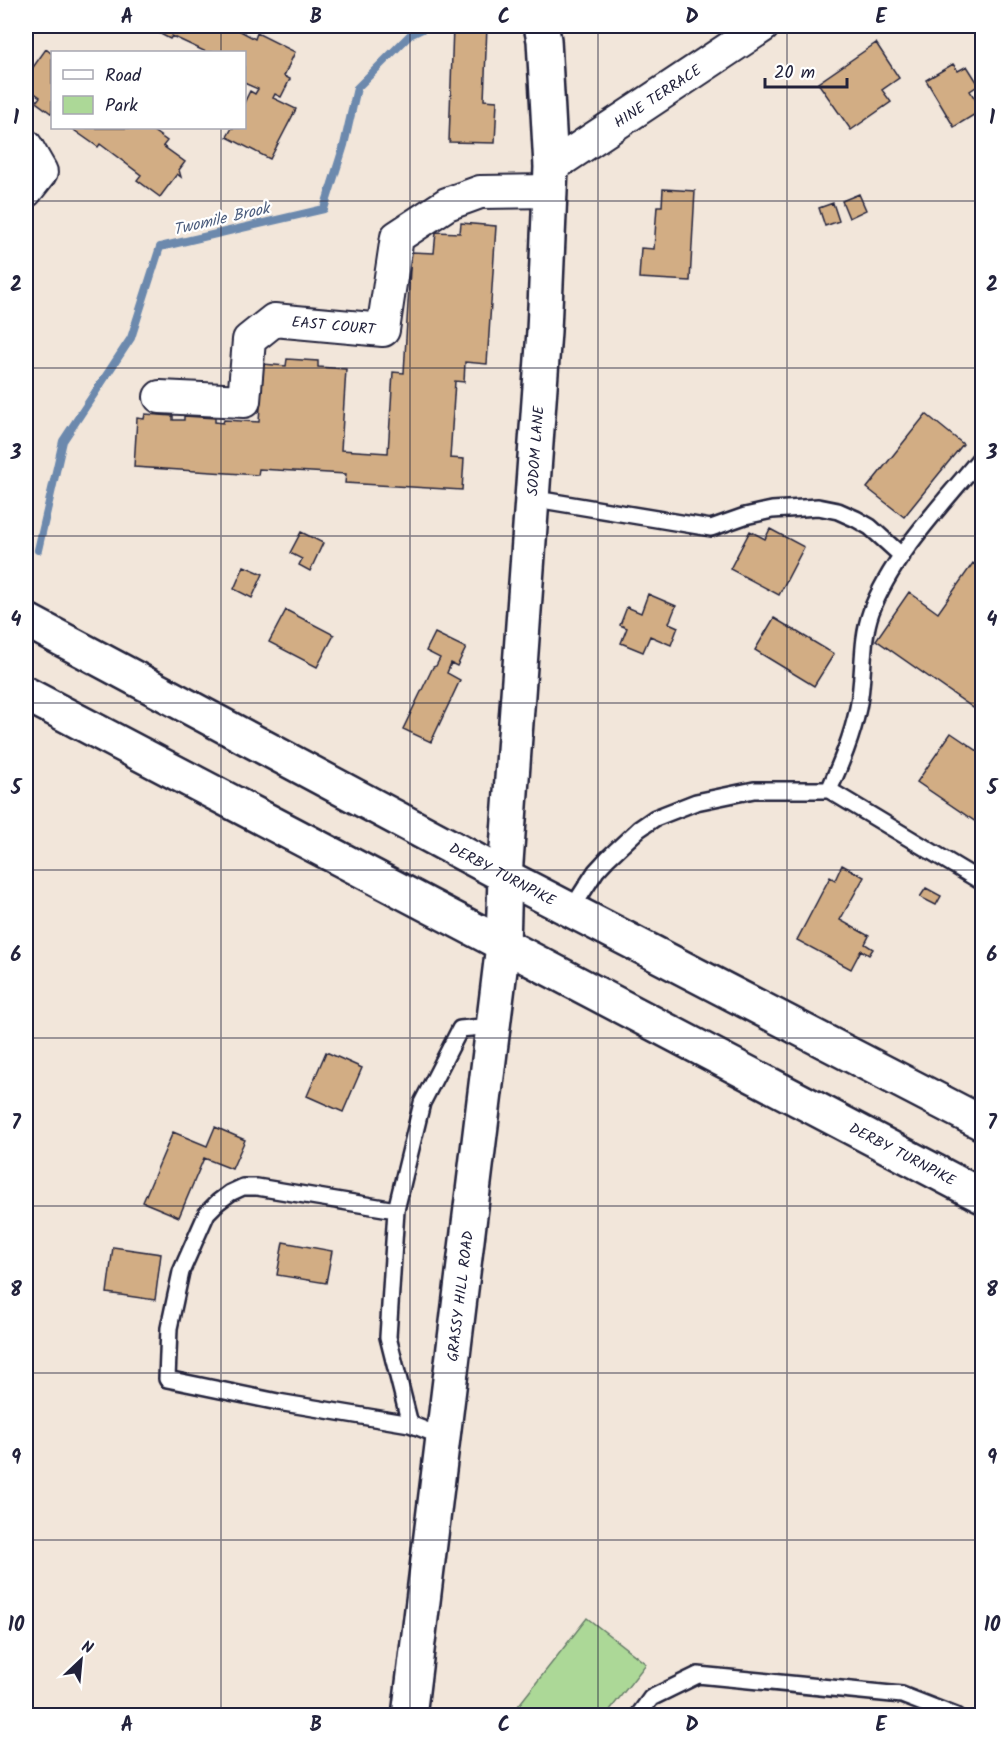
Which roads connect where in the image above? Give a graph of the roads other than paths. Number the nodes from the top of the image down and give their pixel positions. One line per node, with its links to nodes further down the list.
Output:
1 (541, 26): 4 (main road, SODOM LANE)
2 (763, 26): 4 (street, HINE TERRACE)
3 (26, 146): 5 (street)
4 (550, 179): 6 (street, EAST COURT); 8 (main road, SODOM LANE)
5 (26, 191)
6 (160, 397)
7 (982, 456): 9 (lane)
8 (530, 498): 9 (lane); 13 (main road, SODOM LANE)
9 (902, 556): 12 (lane)
10 (26, 620): 13 (main road, DERBY TURNPIKE)
11 (26, 694): 16 (main road, DERBY TURNPIKE)
12 (829, 790): 14 (lane); 15 (lane)
13 (505, 876): 15 (main road, DERBY TURNPIKE); 16 (main road, GRASSY HILL ROAD)
14 (982, 882)
15 (571, 910): 18 (main road, DERBY TURNPIKE)
16 (503, 945): 17 (main road, GRASSY HILL ROAD); 19 (main road, DERBY TURNPIKE)
17 (493, 1026): 20 (lane); 22 (main road, GRASSY HILL ROAD)
18 (982, 1123)
19 (982, 1196)
20 (396, 1210): 21 (lane); 21 (lane)
21 (410, 1424): 22 (lane)
22 (443, 1437): 23 (main road, GRASSY HILL ROAD)
23 (409, 1716)
24 (638, 1716): 25 (lane)
25 (956, 1716)

